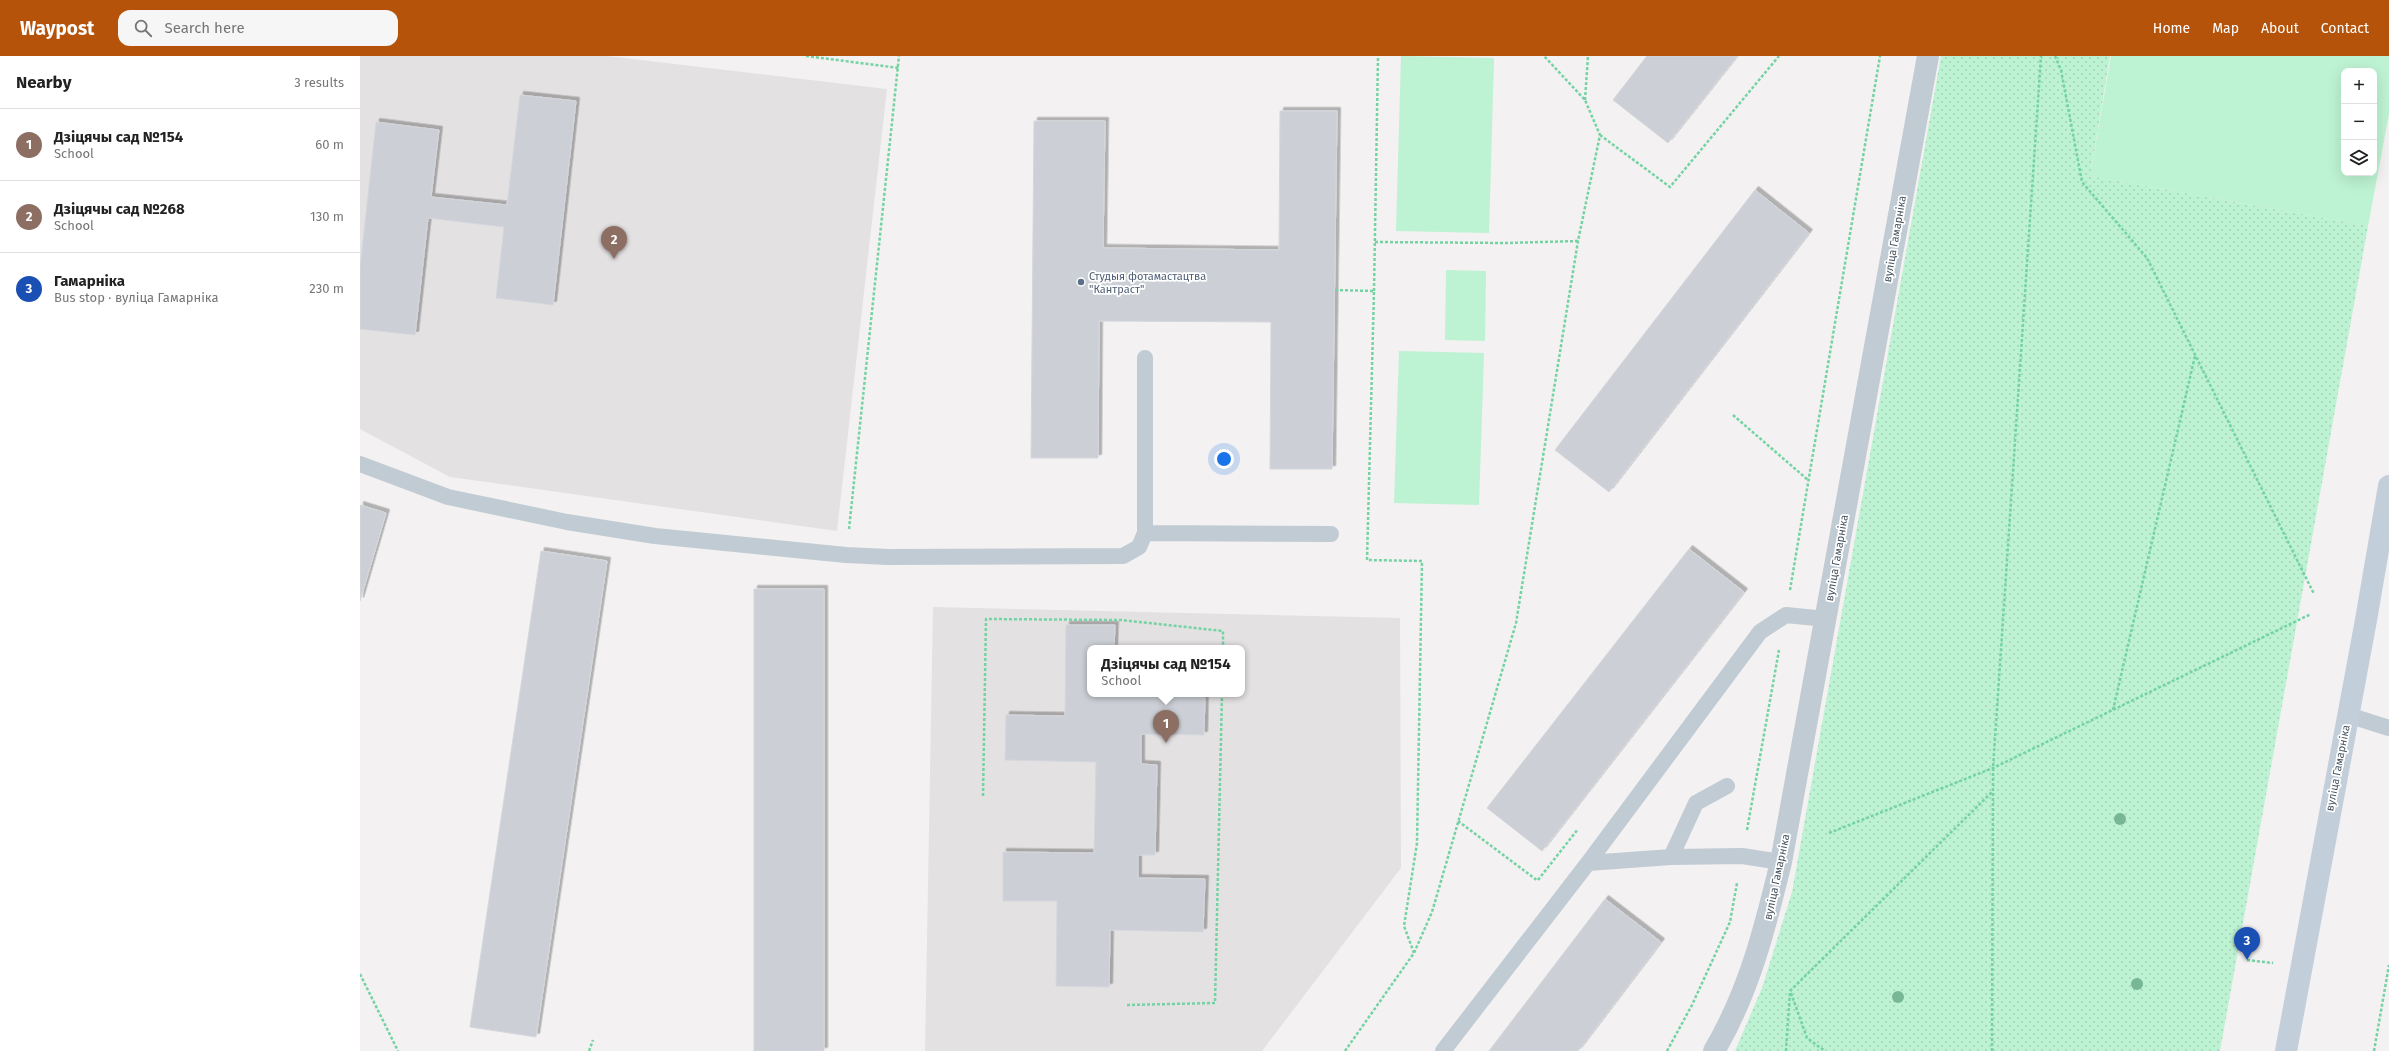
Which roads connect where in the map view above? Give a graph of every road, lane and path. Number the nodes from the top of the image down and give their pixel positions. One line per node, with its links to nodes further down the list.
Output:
1 (806, 56): 11 (path)
2 (900, 56): 11 (path)
3 (1378, 56): 15 (path)
4 (1544, 56): 12 (path)
5 (1588, 56): 12 (path)
6 (1779, 56): 13 (path)
7 (1880, 56): 22 (path)
8 (1928, 56): 30 (street, вуліца Гамарніка)
9 (2041, 56): 36 (path)
10 (2055, 56): 18 (path)
11 (899, 68): 26 (path)
12 (1585, 100): 13 (path)
13 (1600, 135): 14 (path)
14 (1578, 240): 15 (path); 40 (path)
15 (1375, 242): 17 (path)
16 (1334, 290): 17 (path)
17 (1374, 291): 47 (path)
18 (2195, 355): 27 (path); 33 (path)
19 (1145, 358): 24 (lane)
20 (1733, 415): 22 (path)
21 (360, 464): 26 (lane)
22 (1808, 481): 29 (path)
23 (2389, 486): 34 (main road, вуліца Гамарніка)
24 (1145, 533): 25 (lane); 26 (lane)
25 (1331, 534)
26 (846, 555)
27 (2314, 594)
28 (2311, 614): 33 (path)
29 (1786, 615): 30 (lane); 42 (path); 45 (lane)
30 (1826, 619): 44 (street, вуліца Гамарніка)
31 (1223, 645): 39 (path)
32 (1222, 697): 51 (path)
33 (2113, 710): 36 (path)
34 (2348, 715): 35 (lane); 62 (main road, вуліца Гамарніка)
35 (2389, 728)
36 (1993, 768): 38 (path); 41 (path)
37 (1727, 786): 43 (lane)
38 (1993, 791): 50 (path); 61 (path)
39 (984, 796)
40 (1458, 821): 46 (path); 47 (path)
41 (1830, 833)
42 (1742, 856): 43 (lane); 44 (lane); 57 (path)
43 (1671, 857): 45 (lane)
44 (1781, 862): 58 (street, вуліца Гамарніка)
45 (1588, 863): 56 (lane)
46 (1538, 880)
47 (1414, 953): 55 (path)
48 (2389, 965): 63 (path)
49 (360, 974): 53 (path)
50 (1790, 991): 59 (path); 60 (path)
51 (1127, 1006)
52 (593, 1040): 54 (path)
53 (398, 1051)
54 (589, 1051)
55 (1345, 1051)
56 (1443, 1051)
57 (1667, 1051)
58 (1714, 1051)
59 (1786, 1051)
60 (1825, 1051)
61 (1992, 1051)
62 (2286, 1051)
63 (2374, 1051)

